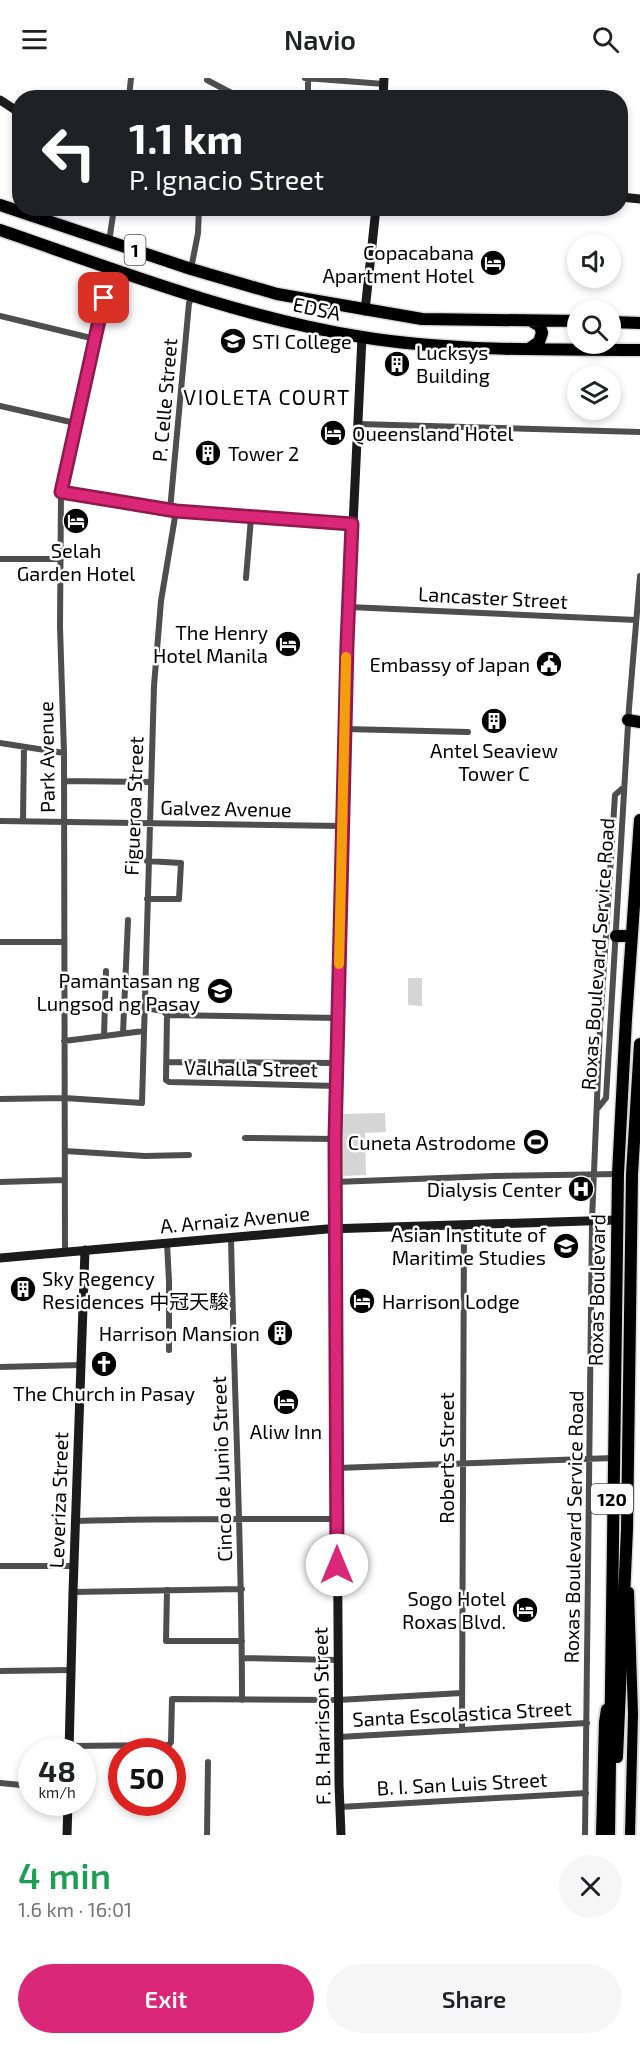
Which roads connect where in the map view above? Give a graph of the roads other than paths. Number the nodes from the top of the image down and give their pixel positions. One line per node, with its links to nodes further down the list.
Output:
1 (307, 79): 3 (street)
2 (207, 80): 4 (street)
3 (384, 81)
4 (226, 90)
5 (32, 216): 10 (highway, EDSA / 1)
6 (113, 216): 10 (street)
7 (199, 216): 12 (street)
8 (375, 216): 15 (main road)
9 (0, 230): 11 (highway, EDSA / 1)
10 (109, 242): 12 (highway, EDSA / 1)
11 (108, 267): 14 (highway, EDSA / 1); 22 (street, Park Avenue)
12 (191, 269): 13 (highway, EDSA / 1)
13 (222, 279): 14 (highway); 15 (highway, EDSA / 1)
14 (196, 296): 21 (highway, EDSA / 1); 30 (street, P. Celle Street)
15 (365, 311): 17 (highway, EDSA / 1)
16 (0, 316): 22 (street)
17 (530, 321): 18 (highway, EDSA / 1); 23 (highway)
18 (567, 321)
19 (621, 322): 20 (highway)
20 (640, 323)
21 (362, 337): 23 (highway, EDSA / 1); 27 (main road, F. B. Harrison Street)
22 (95, 339): 26 (street, Park Avenue)
23 (530, 349): 24 (highway, EDSA / 1)
24 (640, 350)
25 (0, 406): 26 (street)
26 (75, 423): 29 (street, Park Avenue)
27 (357, 424): 28 (street); 32 (main road, F. B. Harrison Street)
28 (640, 432)
29 (61, 492): 30 (street); 34 (street, Park Avenue)
30 (173, 511): 31 (street); 46 (street, Figueroa Street)
31 (251, 518): 32 (street); 36 (street)
32 (352, 524): 37 (main road, F. B. Harrison Street)
33 (0, 558): 34 (street)
34 (61, 559): 44 (street, Park Avenue)
35 (640, 576): 38 (street, Roxas Boulevard Service Road)
36 (246, 578)
37 (349, 607): 38 (street, Lancaster Street); 40 (main road, F. B. Harrison Street)
38 (636, 621): 39 (street, Roxas Boulevard Service Road)
39 (634, 721): 47 (street, Roxas Boulevard Service Road)
40 (345, 729): 41 (street); 53 (main road, F. B. Harrison Street)
41 (468, 732)
42 (0, 742): 43 (street)
43 (24, 747): 44 (street); 50 (street)
44 (64, 753): 45 (street, Park Avenue)
45 (64, 781): 46 (street); 51 (street, Park Avenue)
46 (150, 782): 52 (street, Figueroa Street)
47 (624, 787): 57 (street, Roxas Boulevard Service Road); 76 (street)
48 (640, 820): 58 (highway, Roxas Boulevard / 120)
49 (0, 821): 50 (street, Galvez Avenue)
50 (23, 821): 51 (street, Galvez Avenue)
51 (63, 822): 52 (street, Galvez Avenue); 60 (street, Park Avenue)
52 (148, 823): 53 (street, Galvez Avenue); 54 (street, Figueroa Street)
53 (343, 826): 64 (main road, F. B. Harrison Street)
54 (147, 861): 55 (street, Figueroa Street); 55 (street)
55 (147, 900): 62 (street, Figueroa Street)
56 (128, 920): 66 (street)
57 (616, 936): 58 (highway); 76 (street, Roxas Boulevard Service Road)
58 (632, 936): 83 (highway, Roxas Boulevard / 120)
59 (0, 942): 60 (street)
60 (64, 942): 68 (street, Park Avenue)
61 (106, 971): 67 (street)
62 (145, 1008): 63 (street); 65 (street, Figueroa Street)
63 (167, 1016): 64 (street); 70 (street)
64 (338, 1018): 71 (main road, F. B. Harrison Street)
65 (144, 1030): 66 (street); 74 (street, Figueroa Street)
66 (123, 1033): 67 (street)
67 (104, 1036): 68 (street)
68 (64, 1041): 74 (street, Park Avenue)
69 (640, 1044): 72 (highway, Roxas Boulevard / 120)
70 (167, 1062): 71 (street); 73 (street, Valhalla Street)
71 (337, 1063): 73 (main road, F. B. Harrison Street)
72 (638, 1084): 77 (highway, Roxas Boulevard / 120)
73 (337, 1086): 79 (main road, F. B. Harrison Street)
74 (64, 1098): 75 (street); 80 (street, Park Avenue)
75 (0, 1099)
76 (598, 1108): 82 (street, Roxas Boulevard Service Road)
77 (638, 1112): 106 (highway, Roxas Boulevard / 120)
78 (245, 1138): 79 (street)
79 (335, 1139): 86 (main road, F. B. Harrison Street)
80 (65, 1151): 81 (street); 84 (street, Park Avenue)
81 (189, 1155)
82 (593, 1174): 83 (street); 86 (street); 87 (street, Roxas Boulevard Service Road)
83 (618, 1174): 88 (highway, Roxas Boulevard / 120)
84 (65, 1180): 85 (street); 94 (street, Park Avenue)
85 (0, 1182)
86 (335, 1182): 90 (main road, F. B. Harrison Street)
87 (592, 1220): 88 (main road, A. Arnaiz Avenue); 89 (main road, A. Arnaiz Avenue); 99 (street, Roxas Boulevard Service Road)
88 (617, 1220): 100 (highway, Roxas Boulevard / 120)
89 (464, 1224): 90 (main road, A. Arnaiz Avenue); 101 (street, Roberts Street)
90 (336, 1229): 91 (main road, A. Arnaiz Avenue); 102 (main road, F. B. Harrison Street)
91 (231, 1237): 92 (main road, A. Arnaiz Avenue); 103 (street, Cinco de Junio Street)
92 (167, 1243): 93 (main road, A. Arnaiz Avenue); 96 (street)
93 (85, 1250): 94 (main road, A. Arnaiz Avenue); 97 (main road, Leveriza Street)
94 (65, 1252): 95 (main road, A. Arnaiz Avenue)
95 (0, 1258)
96 (169, 1350)
97 (82, 1365): 98 (street); 105 (main road, Leveriza Street)
98 (0, 1367)
99 (590, 1458): 100 (street); 101 (street); 121 (street, Roxas Boulevard Service Road)
100 (613, 1458): 117 (highway, Roxas Boulevard / 120)
101 (463, 1463): 102 (street); 118 (street, Roberts Street)
102 (337, 1468): 104 (main road, F. B. Harrison Street)
103 (240, 1519): 104 (street); 105 (street); 109 (street, Cinco de Junio Street)
104 (337, 1519): 114 (main road, F. B. Harrison Street)
105 (76, 1521): 108 (main road, Leveriza Street)
106 (627, 1529): 127 (highway, Roxas Boulevard / 120); 140 (main road, Roxas Boulevard)
107 (0, 1566): 108 (street)
108 (74, 1566): 111 (main road, Leveriza Street)
109 (242, 1589): 110 (street); 112 (street, Cinco de Junio Street)
110 (167, 1590): 111 (street); 112 (street)
111 (72, 1592): 115 (main road, Leveriza Street)
112 (242, 1641): 113 (street, Cinco de Junio Street)
113 (242, 1658): 114 (street); 119 (street, Cinco de Junio Street)
114 (338, 1660): 120 (main road, F. B. Harrison Street)
115 (71, 1670): 116 (street); 124 (main road, Leveriza Street)
116 (0, 1671)
117 (609, 1690): 127 (highway, Roxas Boulevard / 120); 137 (main road, Roxas Boulevard)
118 (462, 1693): 120 (street); 122 (street, Roberts Street)
119 (242, 1700): 120 (street); 125 (street)
120 (338, 1700): 123 (main road, F. B. Harrison Street)
121 (587, 1723): 122 (street, Santa Escolastica Street); 130 (street, Roxas Boulevard Service Road)
122 (462, 1730): 123 (street, Santa Escolastica Street)
123 (339, 1737): 131 (main road, F. B. Harrison Street)
124 (69, 1738)
125 (96, 1748)
126 (208, 1762): 134 (street)
127 (613, 1780): 138 (highway, Roxas Boulevard / 120); 139 (highway, Roxas Boulevard / 120)
128 (0, 1783): 129 (street)
129 (18, 1785)
130 (586, 1793): 131 (street, B. I. San Luis Street); 136 (street, Roxas Boulevard Service Road)
131 (340, 1807): 135 (main road, F. B. Harrison Street)
132 (68, 1816): 133 (main road)
133 (67, 1835)
134 (207, 1835)
135 (341, 1835)
136 (585, 1835)
137 (602, 1835)
138 (609, 1835)
139 (616, 1835)
140 (630, 1835)

